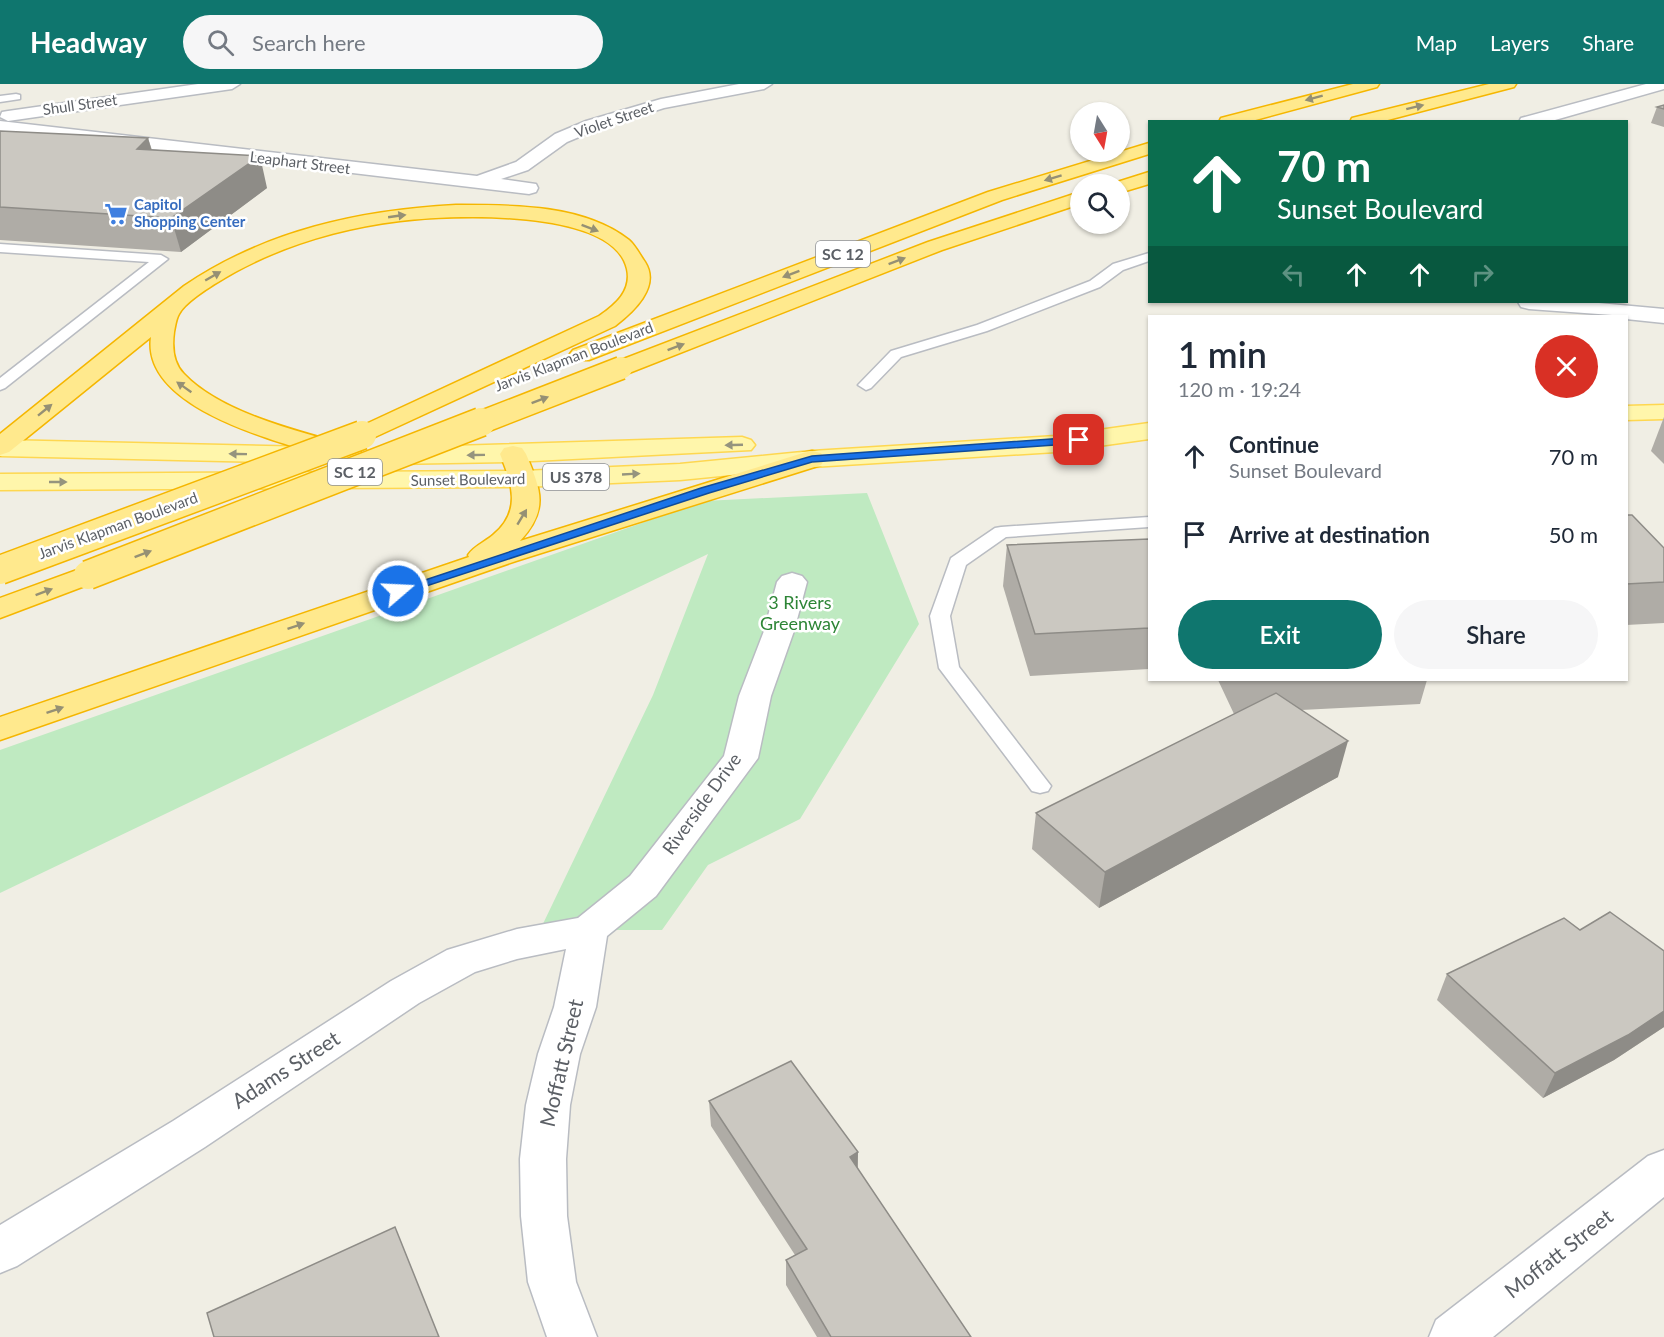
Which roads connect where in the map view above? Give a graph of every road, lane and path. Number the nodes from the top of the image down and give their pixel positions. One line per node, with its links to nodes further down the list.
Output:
1 (232, 84): 8 (street, Shull Street)
2 (765, 84): 15 (street, Violet Street)
3 (1371, 84): 9 (highway, one-way to 9)
4 (1508, 84): 10 (highway, one-way to 4)
5 (1664, 84): 11 (street)
6 (16, 97): 7 (lane)
7 (0, 99)
8 (0, 117)
9 (1235, 120)
10 (1366, 120)
11 (1534, 120)
12 (0, 126): 15 (street, Leaphart Street)
13 (1148, 148): 30 (highway, Jarvis Klapman Boulevard / SC 12, one-way to 30)
14 (1148, 178): 16 (highway)
15 (473, 183): 17 (street, Leaphart Street)
16 (1130, 184)
17 (529, 188)
18 (1070, 201): 39 (highway, Jarvis Klapman Boulevard / SC 12, one-way to 18, bridge)
19 (0, 248): 24 (lane)
20 (1148, 257): 25 (lane)
21 (1539, 303): 23 (street)
22 (168, 312): 30 (highway, one-way to 22); 30 (highway, one-way to 30); 31 (highway, one-way to 22)
23 (1664, 316)
24 (0, 385)
25 (867, 386)
26 (1664, 412): 27 (main road)
27 (1628, 413)
28 (1148, 430): 32 (main road, Sunset Boulevard / US 378)
29 (1148, 430): 33 (main road, Sunset Boulevard / US 378, one-way to 33)
30 (358, 446): 31 (main road, Sunset Boulevard / US 378, one-way to 31); 33 (main road, Sunset Boulevard / US 378, one-way to 30); 36 (highway, Jarvis Klapman Boulevard / SC 12, bridge)
31 (0, 448)
32 (812, 459): 33 (main road, Sunset Boulevard / US 378, one-way to 32); 37 (highway)
33 (518, 467): 34 (main road, Sunset Boulevard / US 378, one-way to 33); 37 (highway, one-way to 33)
34 (0, 482)
35 (1148, 522): 41 (lane)
36 (0, 570)
37 (443, 576): 40 (highway, one-way to 37)
38 (792, 582): 42 (street, Riverside Drive)
39 (0, 609)
40 (0, 729)
41 (1040, 786)
42 (588, 930): 44 (street, Adams Street); 45 (street, Moffatt Street)
43 (1664, 1170): 46 (street, Moffatt Street)
44 (0, 1251)
45 (572, 1337)
46 (1454, 1337)

